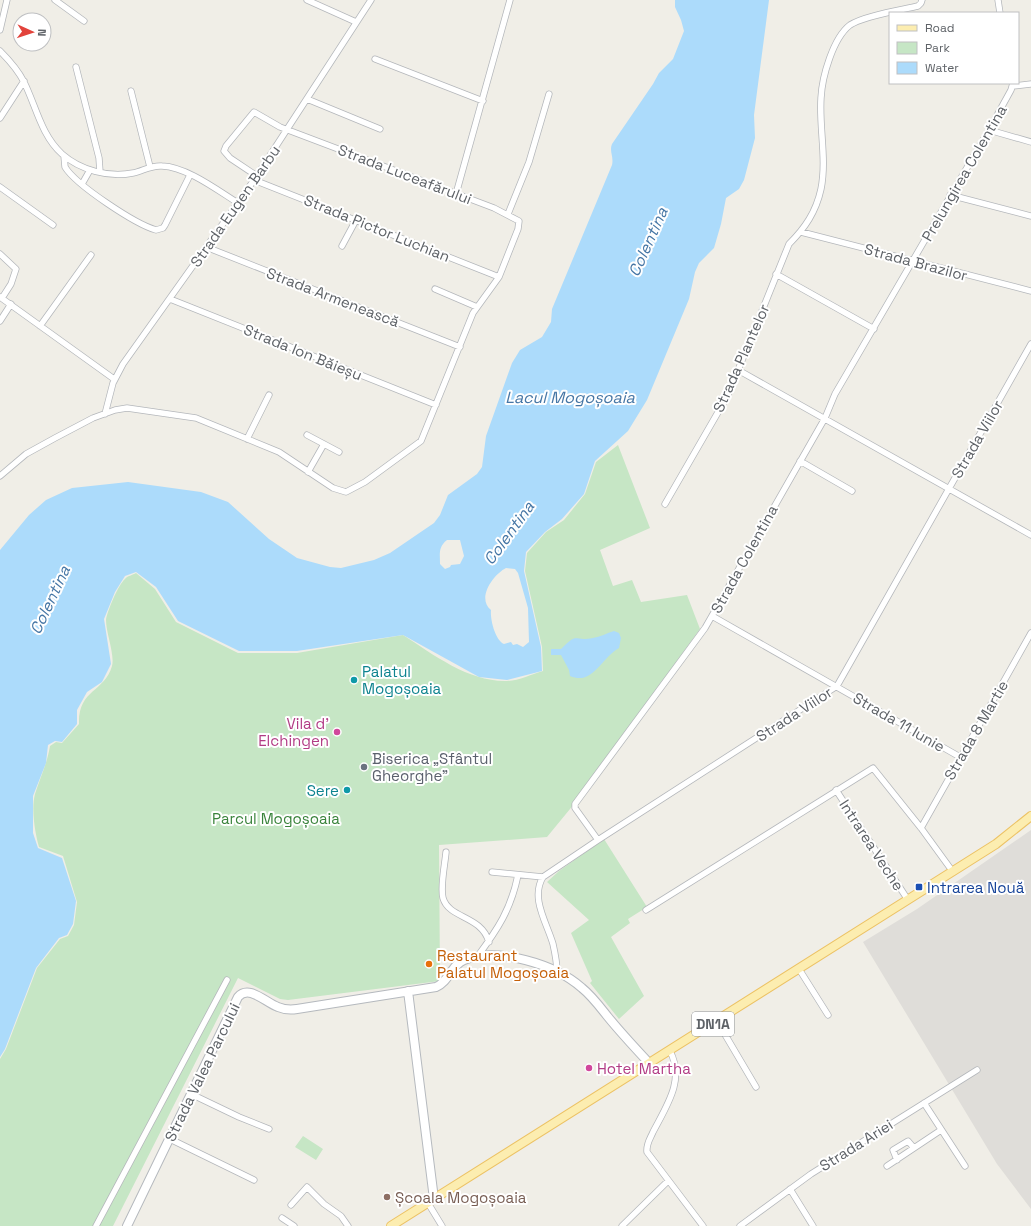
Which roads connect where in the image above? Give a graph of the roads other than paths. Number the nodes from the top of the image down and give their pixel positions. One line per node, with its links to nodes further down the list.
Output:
1 (7, 0): 8 (street)
2 (55, 0): 12 (street)
3 (307, 0): 13 (street)
4 (370, 0): 13 (street, Strada Eugen Barbu)
5 (510, 0): 24 (street)
6 (922, 0): 9 (street, Strada Plantelor)
7 (998, 0): 10 (street)
8 (2, 9): 14 (street)
9 (908, 11)
10 (1000, 12)
11 (889, 16): 45 (street, Strada Plantelor)
12 (84, 21)
13 (356, 22): 23 (street, Strada Eugen Barbu)
14 (0, 30)
15 (0, 51): 18 (street)
16 (375, 59): 24 (street)
17 (76, 67): 33 (street)
18 (24, 81): 25 (street); 30 (street)
19 (1031, 84): 20 (street)
20 (1013, 85): 28 (street, Prelungirea Colentina)
21 (131, 91): 31 (street)
22 (549, 94): 41 (street)
23 (307, 99): 26 (street); 27 (street, Strada Eugen Barbu)
24 (483, 101): 38 (street)
25 (0, 118)
26 (380, 129)
27 (288, 130): 35 (street, Strada Eugen Barbu); 35 (street, Strada Luceafărului); 38 (street, Strada Luceafărului)
28 (989, 130): 29 (street); 39 (street, Prelungirea Colentina)
29 (1031, 142)
30 (64, 156): 32 (street); 36 (street)
31 (150, 167): 33 (street); 34 (street)
32 (90, 170): 33 (street); 36 (street)
33 (100, 172)
34 (190, 175): 36 (street); 40 (street)
35 (255, 178): 40 (street, Strada Eugen Barbu); 43 (street, Strada Pictor Luchian)
36 (82, 184)
37 (0, 187): 44 (street)
38 (456, 194): 41 (street, Strada Luceafărului)
39 (950, 195): 42 (street); 50 (street, Prelungirea Colentina)
40 (238, 202): 47 (street, Strada Eugen Barbu)
41 (508, 214): 52 (street, Strada Luceafărului)
42 (1031, 216)
43 (356, 220): 46 (street); 52 (street, Strada Pictor Luchian)
44 (52, 225)
45 (801, 232): 50 (street, Strada Brazilor); 51 (street, Strada Plantelor)
46 (342, 246)
47 (206, 248): 56 (street, Strada Eugen Barbu); 63 (street, Strada Armenească)
48 (0, 254): 55 (street)
49 (91, 255): 60 (street)
50 (913, 262): 54 (street, Strada Brazilor); 61 (street, Strada Colentina)
51 (776, 274): 61 (street); 64 (street, Strada Plantelor)
52 (500, 277): 58 (street)
53 (435, 290): 58 (street)
54 (1031, 291)
55 (1, 298): 57 (street)
56 (170, 299): 65 (street, Strada Eugen Barbu); 67 (street, Strada Ion Băieșu)
57 (11, 304): 59 (street); 60 (street)
58 (476, 307): 63 (street)
59 (0, 321)
60 (40, 326): 65 (street)
61 (874, 330): 69 (street, Strada Colentina)
62 (1031, 344): 77 (street, Strada Viilor)
63 (460, 348): 67 (street)
64 (738, 370): 69 (street); 79 (street, Strada Plantelor)
65 (114, 379): 68 (street, Strada Eugen Barbu)
66 (269, 396): 71 (street)
67 (436, 405): 75 (street)
68 (105, 414): 71 (street); 76 (street)
69 (824, 418): 74 (street, Strada Colentina); 77 (street)
70 (307, 434): 72 (street)
71 (247, 439): 75 (street)
72 (324, 444): 73 (street); 75 (street)
73 (339, 452)
74 (800, 460): 78 (street); 81 (street, Strada Colentina)
75 (308, 472)
76 (0, 476)
77 (948, 489): 80 (street); 83 (street, Strada Viilor)
78 (852, 492)
79 (665, 504)
80 (1031, 535)
81 (712, 616): 83 (street, Strada 11 Iunie); 88 (street, Strada Colentina)
82 (1031, 633): 84 (street, Strada 8 Martie)
83 (837, 686): 84 (street, Strada 11 Iunie); 88 (street, Strada Viilor)
84 (960, 757): 87 (street, Strada 8 Martie)
85 (836, 790): 87 (street); 94 (street, Intrarea Veche); 95 (street)
86 (1031, 816): 91 (main road, DN1A)
87 (921, 828): 91 (street)
88 (598, 840): 93 (street, Strada Viilor)
89 (446, 852): 96 (street)
90 (492, 872): 92 (street)
91 (953, 872): 94 (main road, DN1A)
92 (518, 875): 93 (street); 96 (street)
93 (543, 877): 99 (street)
94 (908, 900): 98 (main road, DN1A)
95 (646, 910)
96 (489, 942): 97 (street)
97 (476, 958): 99 (street, Strada Valea Parcului); 101 (street, Strada Valea Parcului)
98 (799, 969): 102 (street); 103 (main road, DN1A)
99 (557, 972): 105 (street, Strada Valea Parcului)
100 (227, 980): 123 (street)
101 (408, 992): 108 (street, Strada Valea Parcului); 120 (street)
102 (828, 1015)
103 (717, 1021): 104 (main road, DN1A); 107 (street)
104 (670, 1050): 105 (main road, DN1A); 118 (street)
105 (649, 1063): 120 (main road, DN1A)
106 (977, 1070): 109 (street, Strada Ariei)
107 (756, 1087)
108 (191, 1094): 110 (street); 112 (street, Strada Valea Parcului)
109 (924, 1103): 111 (street); 119 (street, Strada Ariei)
110 (269, 1129)
111 (941, 1130): 113 (street); 116 (street)
112 (170, 1139): 117 (street); 124 (street, Strada Valea Parcului)
113 (914, 1148): 114 (street); 114 (street)
114 (897, 1160): 115 (street)
115 (887, 1166)
116 (965, 1166)
117 (254, 1180)
118 (668, 1181): 129 (street); 130 (street)
119 (790, 1189): 131 (street, Strada Ariei); 132 (street)
120 (431, 1201): 127 (main road, DN1A); 128 (street)
121 (291, 1205): 126 (street)
122 (282, 1218): 125 (street)
123 (96, 1226)
124 (128, 1226)
125 (294, 1226)
126 (348, 1226)
127 (391, 1226)
128 (442, 1226)
129 (622, 1226)
130 (703, 1226)
131 (740, 1226)
132 (813, 1226)

